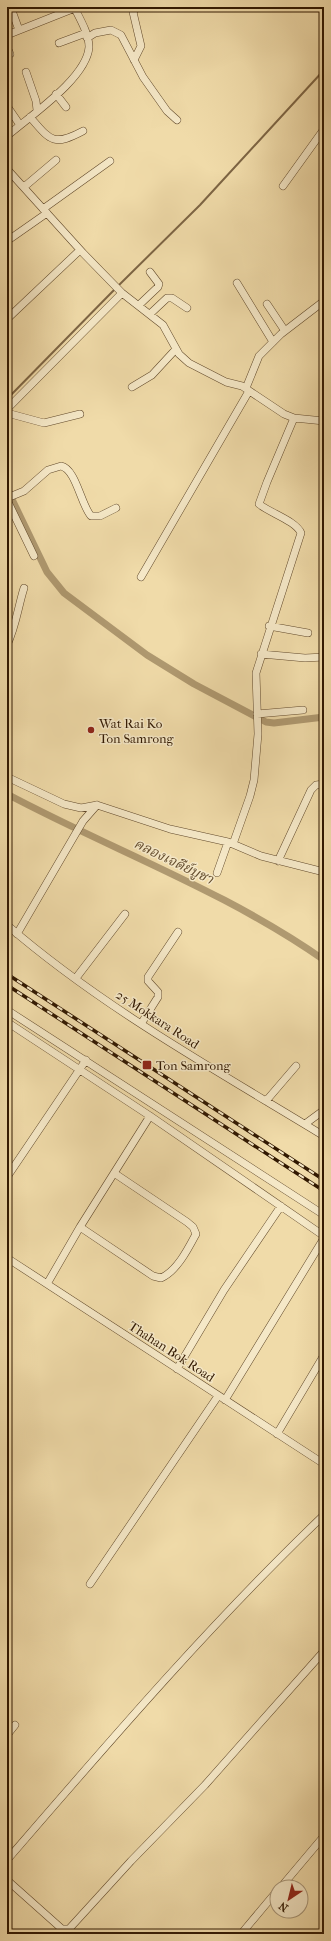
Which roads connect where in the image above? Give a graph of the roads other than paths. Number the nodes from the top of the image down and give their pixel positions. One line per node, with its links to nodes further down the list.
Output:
1 (75, 8): 4 (street); 6 (street)
2 (133, 9): 8 (street)
3 (12, 12): 4 (street)
4 (19, 30): 5 (street)
5 (7, 35)
6 (86, 35): 7 (street); 8 (street); 10 (street)
7 (59, 43)
8 (134, 60): 15 (street)
9 (26, 72): 13 (street)
10 (56, 94): 12 (street); 13 (street)
11 (7, 106): 16 (street)
12 (66, 107)
13 (37, 110): 14 (street)
14 (30, 117): 16 (street); 18 (street)
15 (177, 120)
16 (20, 125): 19 (street)
17 (324, 129): 23 (street)
18 (83, 131)
19 (7, 136)
20 (56, 160): 24 (street)
21 (110, 161): 25 (street)
22 (7, 169): 24 (street)
23 (283, 186)
24 (24, 188): 25 (street)
25 (45, 211): 26 (street); 27 (street)
26 (7, 241)
27 (80, 250): 30 (street); 36 (street)
28 (150, 272): 33 (street)
29 (237, 283): 38 (street)
30 (121, 292): 33 (street); 42 (street)
31 (324, 301): 37 (street)
32 (267, 304): 37 (street)
33 (138, 305): 35 (street)
34 (187, 308): 35 (street)
35 (150, 314): 39 (street)
36 (7, 319)
37 (285, 331): 38 (street)
38 (273, 342): 41 (street)
39 (176, 349): 40 (street); 41 (street)
40 (132, 387)
41 (247, 390): 45 (street); 50 (street)
42 (7, 409)
43 (7, 413): 44 (street)
44 (80, 414)
45 (294, 418): 46 (street); 52 (street)
46 (324, 421)
47 (9, 498): 48 (street); 49 (street)
48 (116, 508)
49 (34, 556)
50 (141, 577)
51 (24, 588): 54 (street)
52 (270, 626): 53 (street); 55 (street)
53 (308, 633)
54 (7, 645)
55 (261, 654): 56 (street); 58 (street)
56 (324, 657)
57 (303, 710): 58 (street)
58 (257, 714): 62 (street)
59 (7, 776): 61 (street)
60 (324, 784): 63 (street)
61 (98, 805): 62 (street); 69 (street)
62 (231, 843): 63 (street); 65 (street)
63 (278, 861): 64 (street)
64 (324, 872)
65 (217, 873)
66 (125, 914): 70 (street)
67 (7, 925): 69 (street, 25 Mokkara Road)
68 (178, 932): 73 (street)
69 (17, 934): 70 (street, 25 Mokkara Road)
70 (76, 978): 73 (street, 25 Mokkara Road)
71 (7, 1010): 74 (street)
72 (7, 1022): 76 (street)
73 (141, 1024): 77 (street, 25 Mokkara Road)
74 (86, 1060): 76 (street); 85 (street)
75 (296, 1066): 77 (street)
76 (78, 1069): 79 (street); 83 (street)
77 (266, 1101): 80 (street, 25 Mokkara Road)
78 (324, 1110): 80 (street)
79 (150, 1116): 82 (street); 84 (street)
80 (305, 1124): 81 (street, 25 Mokkara Road)
81 (324, 1136)
82 (114, 1173): 86 (street); 86 (street)
83 (7, 1177)
84 (281, 1206): 87 (street); 91 (street)
85 (324, 1215)
86 (80, 1227): 89 (street)
87 (324, 1237): 93 (street)
88 (7, 1258): 89 (street, Thahan Bok Road)
89 (47, 1284): 91 (street, Thahan Bok Road)
90 (324, 1355): 94 (street)
91 (177, 1369): 92 (street, Thahan Bok Road)
92 (218, 1396): 93 (street, Thahan Bok Road); 97 (street)
93 (225, 1400): 94 (street, Thahan Bok Road)
94 (277, 1434): 95 (street, Thahan Bok Road)
95 (324, 1464)
96 (324, 1515): 102 (street)
97 (90, 1584)
98 (324, 1651): 104 (street)
99 (15, 1725): 100 (street)
100 (7, 1735)
101 (324, 1836): 103 (street)
102 (7, 1860)
103 (288, 1879)
104 (7, 1880)
105 (269, 1901): 106 (street)
106 (241, 1934)

